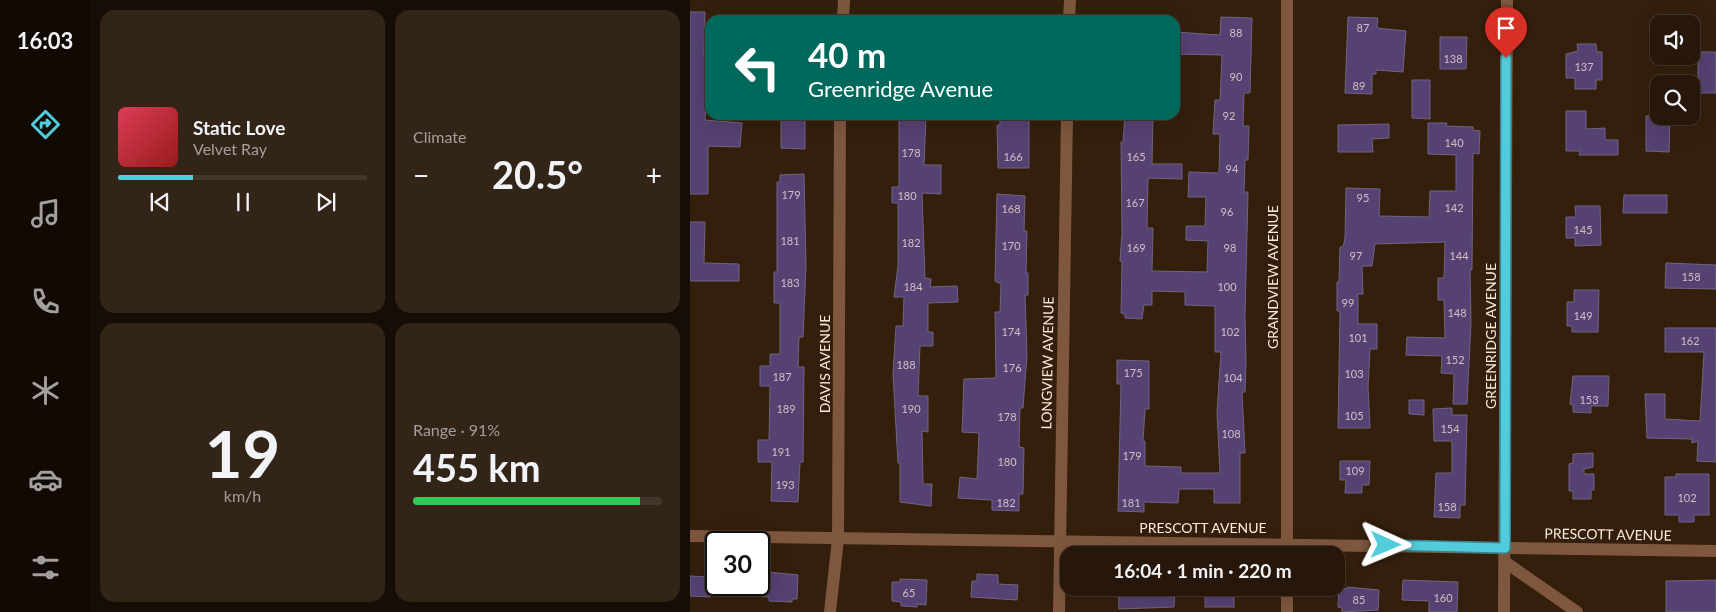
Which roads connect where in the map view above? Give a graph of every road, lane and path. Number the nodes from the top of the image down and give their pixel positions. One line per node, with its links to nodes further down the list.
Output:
1 (844, 0): 5 (street)
2 (1070, 0): 6 (street)
3 (1287, 0): 13 (street, GRANDVIEW AVENUE)
4 (1507, 0): 14 (street, GREENRIDGE AVENUE)
5 (843, 15)
6 (1069, 15)
7 (840, 120): 10 (street, DAVIS AVENUE)
8 (1067, 120): 11 (street, LONGVIEW AVENUE)
9 (690, 536): 10 (street, PRESCOTT AVENUE)
10 (838, 540): 11 (street, PRESCOTT AVENUE); 19 (street, DAVIS AVENUE)
11 (1059, 542): 12 (street, PRESCOTT AVENUE); 20 (street, LONGVIEW AVENUE)
12 (1189, 546)
13 (1287, 546)
14 (1505, 548): 15 (street, PRESCOTT AVENUE); 16 (street, PRESCOTT AVENUE); 17 (street, GREENRIDGE AVENUE)
15 (1345, 549)
16 (1716, 551)
17 (1505, 562): 22 (street, GREENRIDGE AVENUE); 23 (street)
18 (1287, 596): 21 (street)
19 (830, 612)
20 (1058, 612)
21 (1287, 612)
22 (1504, 612)
23 (1578, 612)

